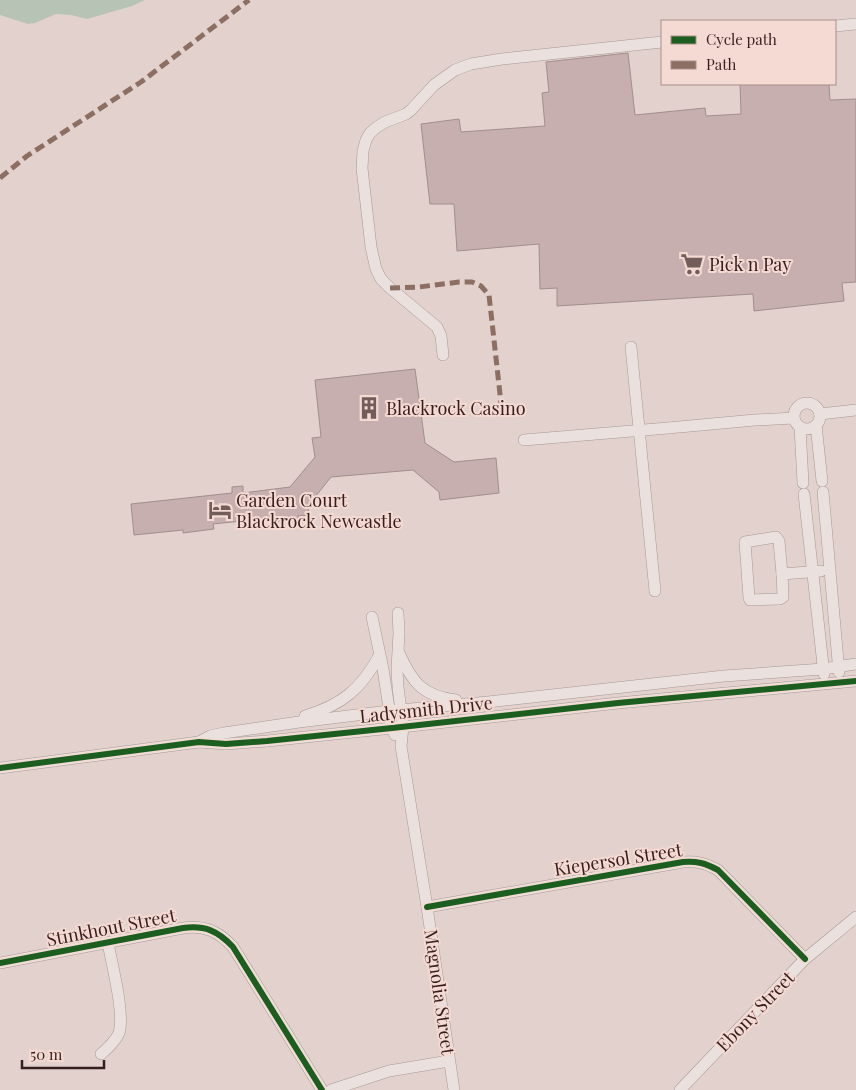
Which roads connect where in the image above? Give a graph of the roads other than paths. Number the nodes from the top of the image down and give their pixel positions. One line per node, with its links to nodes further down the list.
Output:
1 (856, 24): 2 (street)
2 (836, 26)
3 (661, 42): 5 (street)
4 (631, 347): 10 (street)
5 (444, 355)
6 (856, 410): 7 (street)
7 (820, 414): 8 (street); 9 (street)
8 (797, 423): 9 (street); 10 (street); 13 (street)
9 (816, 425): 12 (street)
10 (640, 431): 11 (street); 15 (street)
11 (524, 440)
12 (830, 570): 13 (street); 21 (street)
13 (813, 572): 14 (street); 22 (street)
14 (782, 574): 14 (street)
15 (656, 591)
16 (398, 613): 18 (street)
17 (372, 617): 19 (street)
18 (398, 652): 26 (street); 27 (street)
19 (379, 656): 27 (street); 28 (street)
20 (856, 664): 21 (street, Ladysmith Drive)
21 (838, 666): 22 (street, Ladysmith Drive); 24 (street)
22 (823, 669): 25 (street); 26 (street, Ladysmith Drive)
23 (856, 681): 24 (street, Ladysmith Drive)
24 (840, 683): 25 (street, Ladysmith Drive)
25 (825, 684): 29 (street, Ladysmith Drive)
26 (488, 702): 27 (street, Ladysmith Drive)
27 (395, 710): 28 (street, Ladysmith Drive); 29 (street, Magnolia Street)
28 (270, 726): 30 (street, Ladysmith Drive)
29 (398, 728): 30 (street, Ladysmith Drive); 32 (street, Magnolia Street)
30 (199, 742): 31 (street, Ladysmith Drive)
31 (0, 768)
32 (427, 907): 35 (street, Kiepersol Street); 38 (street, Magnolia Street)
33 (856, 917): 35 (street, Ebony Street)
34 (108, 943): 36 (street, Stinkhout Street); 37 (street); 39 (street, Stinkhout Street)
35 (805, 959): 42 (street, Ebony Street)
36 (0, 963)
37 (101, 1054)
38 (450, 1061): 40 (street); 41 (street, Magnolia Street)
39 (322, 1090)
40 (330, 1090)
41 (454, 1090)
42 (680, 1090)

